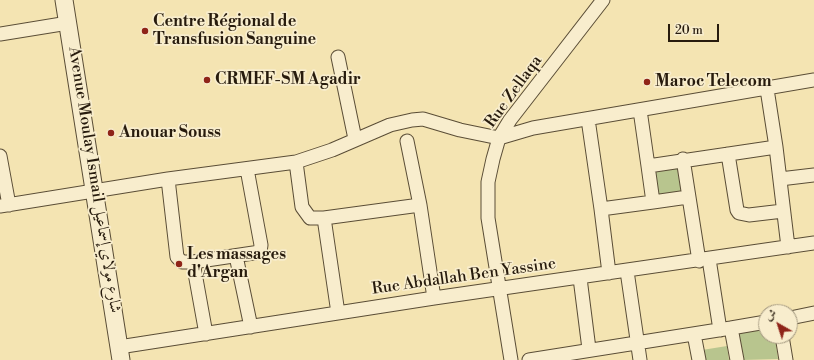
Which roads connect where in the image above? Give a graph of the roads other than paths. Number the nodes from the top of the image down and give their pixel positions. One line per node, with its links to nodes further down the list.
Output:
1 (64, 0): 3 (street, Avenue Moulay Ismail شارع مولاي إسماعيل)
2 (602, 0): 10 (street, Rue Zellaqa)
3 (68, 23): 4 (street); 23 (street, Avenue Moulay Ismail شارع مولاي إسماعيل)
4 (0, 34)
5 (338, 58): 11 (street)
6 (814, 80): 7 (street)
7 (767, 89): 8 (street); 13 (street)
8 (640, 110): 9 (street); 18 (street)
9 (588, 119): 10 (street); 28 (street)
10 (499, 138): 11 (street); 39 (street, Rue Zellaqa)
11 (355, 139): 17 (street)
12 (407, 141): 27 (street)
13 (776, 147): 14 (street); 22 (street)
14 (728, 154): 16 (street); 29 (street)
15 (0, 156): 26 (street)
16 (683, 160): 18 (street); 24 (street)
17 (296, 162): 19 (street); 30 (street)
18 (648, 166): 25 (street)
19 (247, 169): 21 (street); 33 (street)
20 (814, 175): 22 (street)
21 (168, 179): 23 (street); 35 (street)
22 (780, 180): 29 (street)
23 (96, 191): 26 (street); 52 (street, Avenue Moulay Ismail شارع مولاي إسماعيل)
24 (688, 196): 25 (street); 34 (street)
25 (653, 202): 28 (street)
26 (4, 205)
27 (420, 205): 30 (street); 40 (street)
28 (601, 209): 37 (street)
29 (783, 211): 32 (street)
30 (324, 218): 41 (street)
31 (814, 243): 32 (street, Rue Abdallah Ben Yassine)
32 (788, 247): 34 (street, Rue Abdallah Ben Yassine)
33 (236, 256): 35 (street); 45 (street)
34 (704, 260): 36 (street, Rue Abdallah Ben Yassine); 46 (street)
35 (193, 262): 47 (street)
36 (627, 271): 37 (street, Rue Abdallah Ben Yassine); 49 (street)
37 (609, 273): 38 (street, Rue Abdallah Ben Yassine)
38 (580, 278): 39 (street, Rue Abdallah Ben Yassine); 51 (street)
39 (499, 289): 40 (street, Rue Abdallah Ben Yassine); 53 (street, Rue Zellaqa)
40 (434, 298): 41 (street, Rue Abdallah Ben Yassine)
41 (338, 313): 45 (street, Rue Abdallah Ben Yassine)
42 (814, 313): 43 (street)
43 (798, 316)
44 (758, 323): 46 (street)
45 (251, 327): 47 (street, Rue Abdallah Ben Yassine)
46 (726, 329): 48 (street); 57 (street)
47 (206, 334): 52 (street, Rue Abdallah Ben Yassine)
48 (694, 334): 49 (street); 56 (street)
49 (637, 342): 51 (street); 55 (street)
50 (783, 344): 58 (street)
51 (589, 349): 54 (street)
52 (120, 354)
53 (512, 360)
54 (529, 360)
55 (640, 360)
56 (699, 360)
57 (736, 360)
58 (786, 360)

